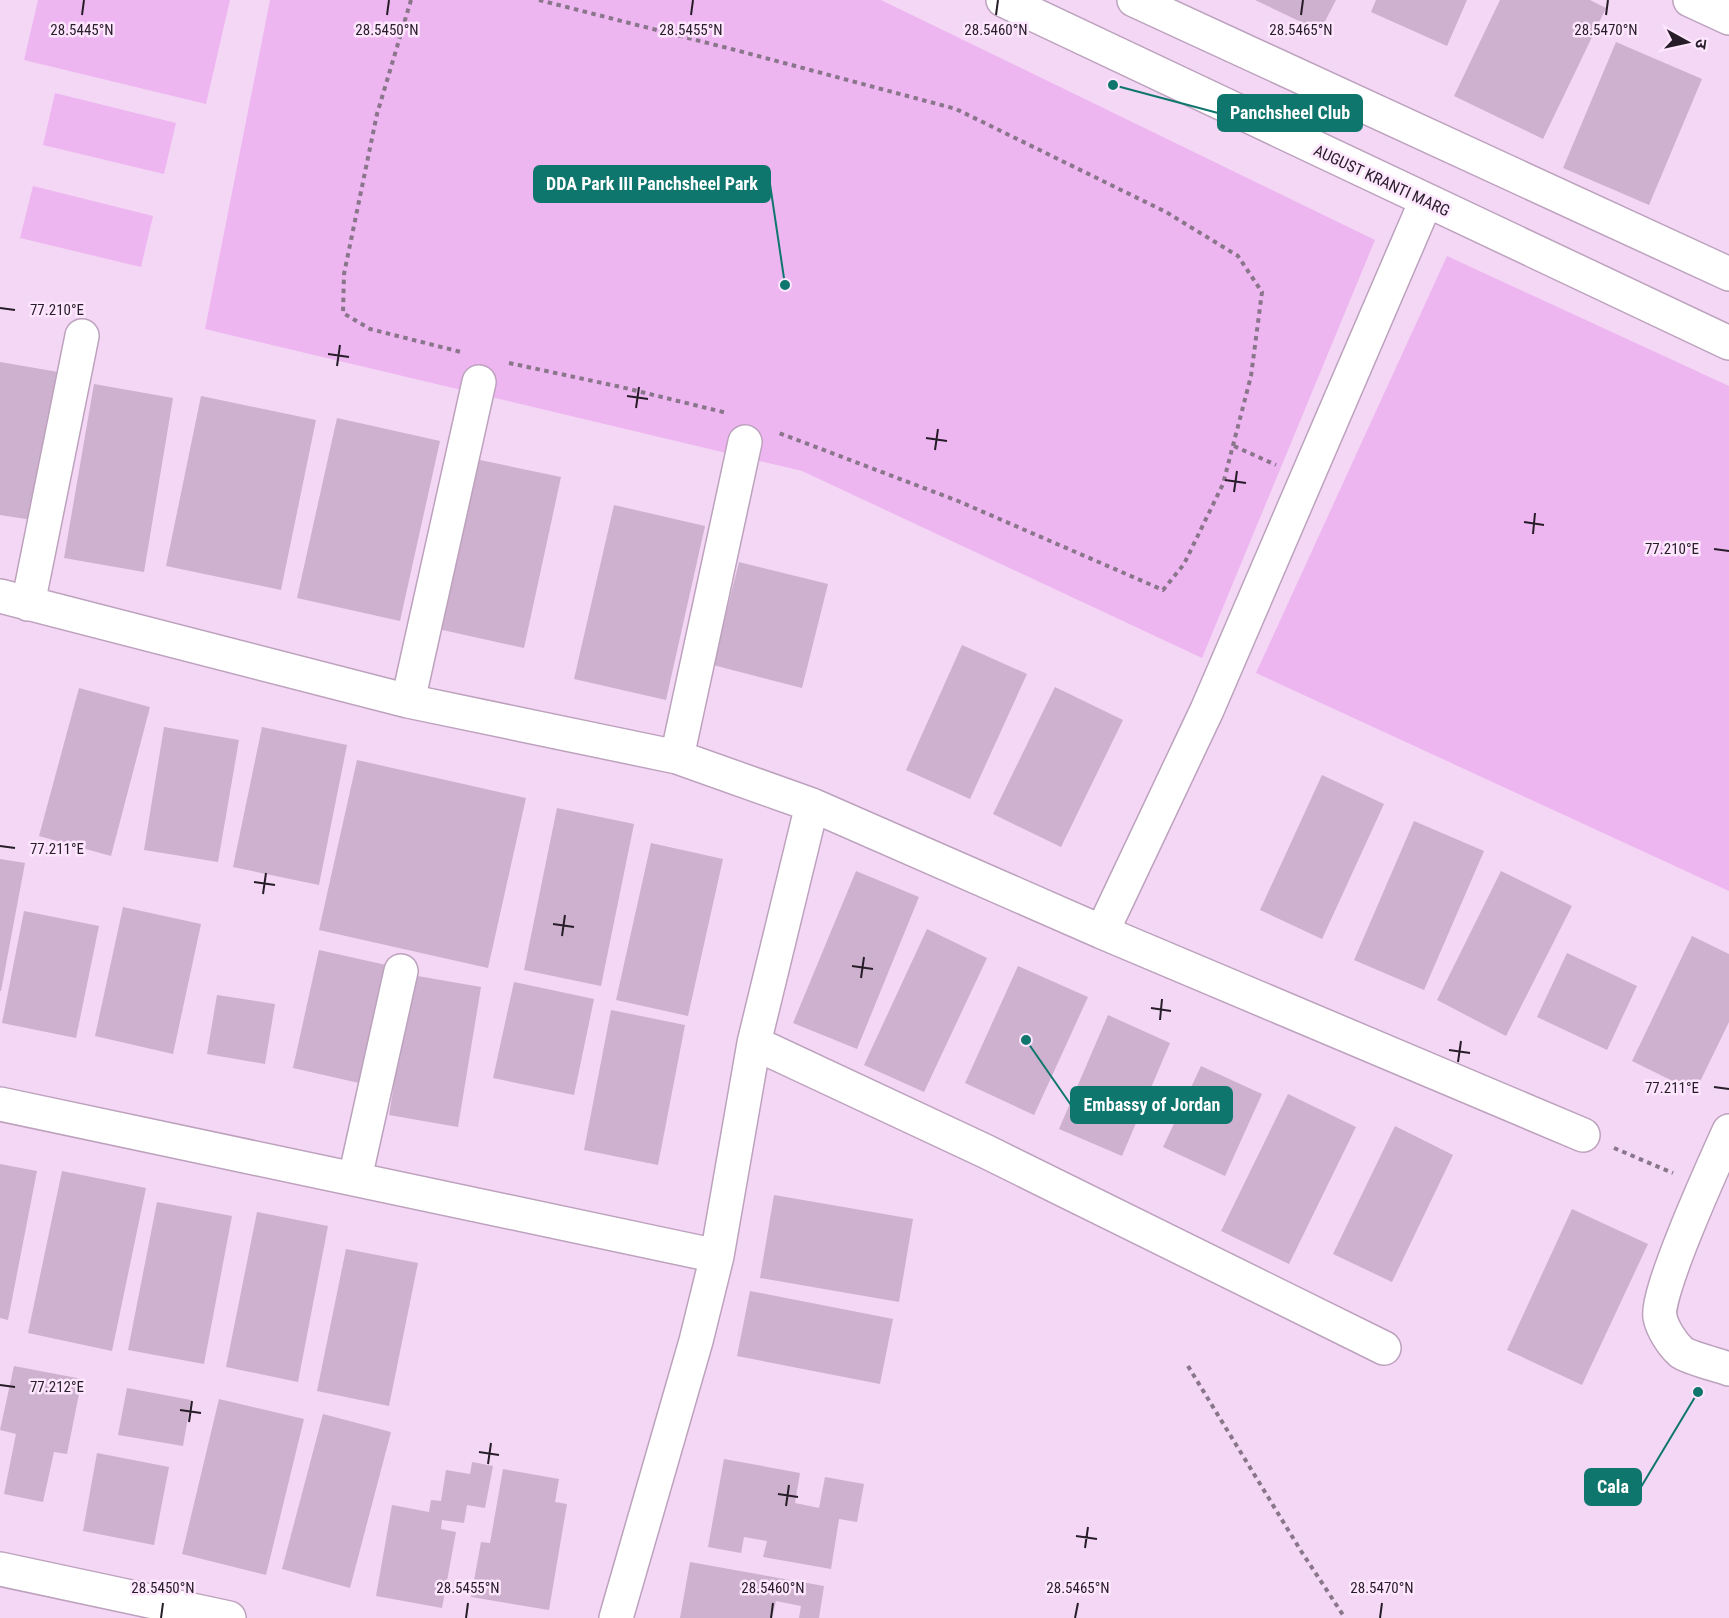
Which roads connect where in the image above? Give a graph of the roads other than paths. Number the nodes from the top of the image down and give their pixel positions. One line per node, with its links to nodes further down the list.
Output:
1 (1003, 0): 5 (street, AUGUST KRANTI MARG)
2 (1134, 0): 6 (street)
3 (1690, 0): 4 (street)
4 (1729, 18)
5 (1426, 201): 8 (street, AUGUST KRANTI MARG); 15 (street)
6 (1729, 274)
7 (82, 336): 11 (street)
8 (1729, 343)
9 (482, 366): 12 (street)
10 (751, 429): 13 (street)
11 (14, 600): 12 (street)
12 (408, 701): 13 (street)
13 (677, 757): 14 (street)
14 (812, 805): 15 (street); 17 (street)
15 (1102, 932): 20 (street)
16 (401, 971): 21 (street)
17 (754, 1043): 22 (street); 23 (street)
18 (0, 1104): 21 (street)
19 (1729, 1131): 24 (street)
20 (1583, 1135)
21 (355, 1178): 22 (street)
22 (717, 1256): 27 (street)
23 (1384, 1348)
24 (1729, 1369)
25 (0, 1569): 26 (street)
26 (229, 1618)
27 (616, 1618)

